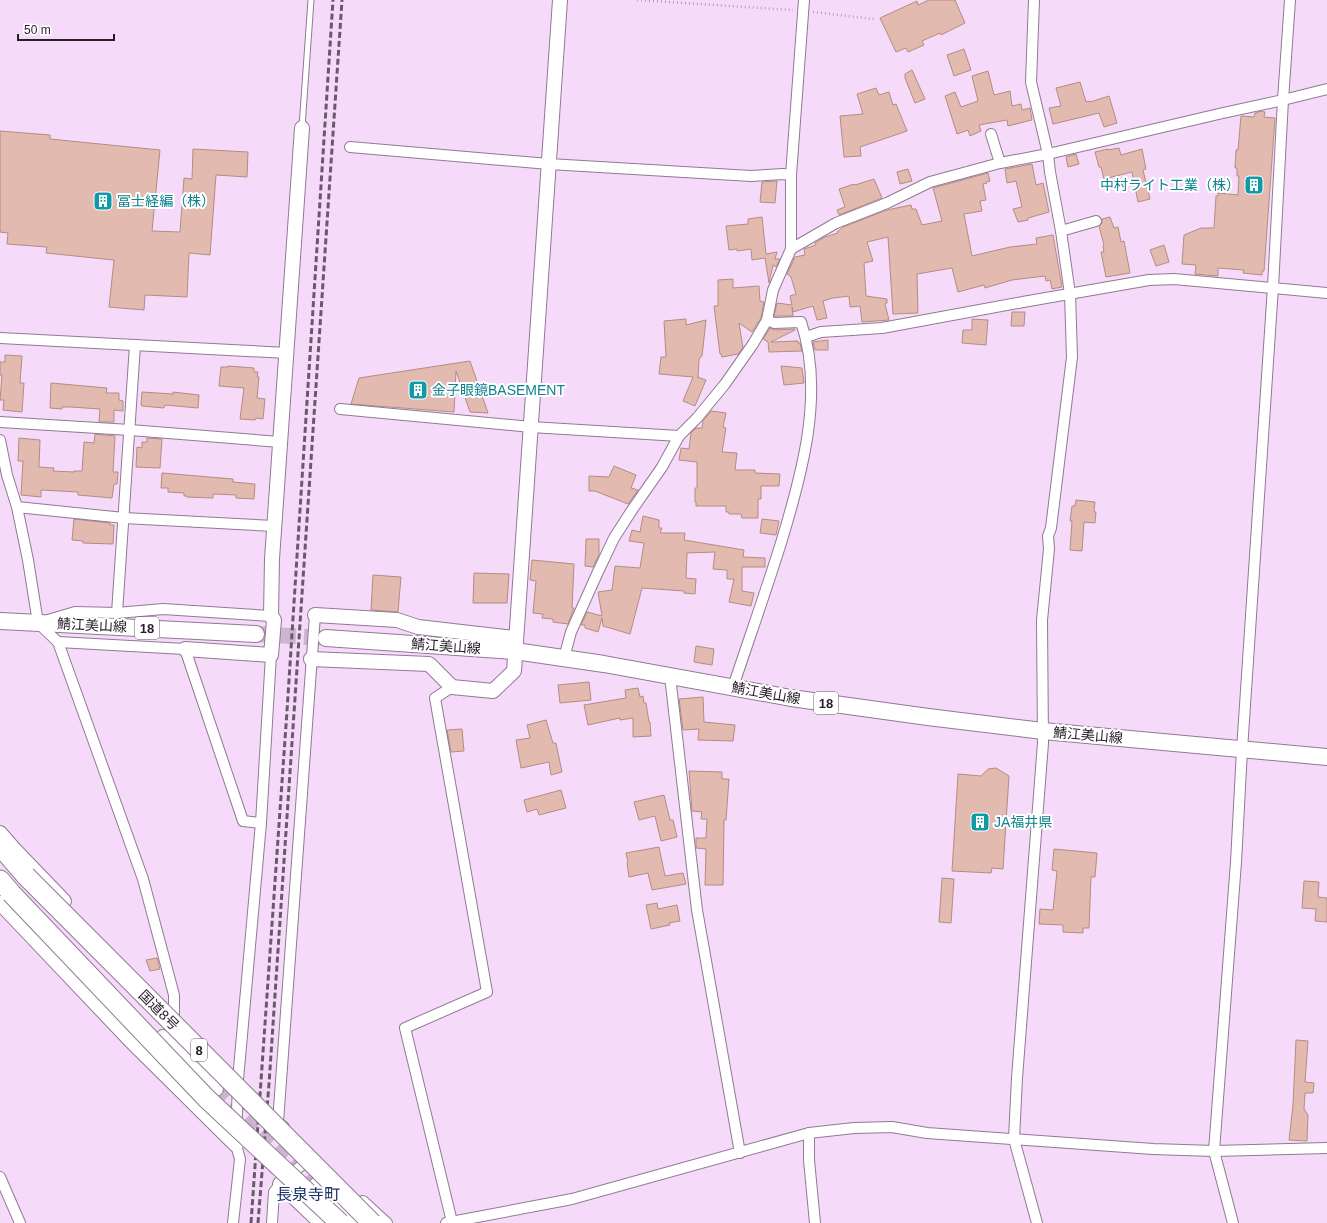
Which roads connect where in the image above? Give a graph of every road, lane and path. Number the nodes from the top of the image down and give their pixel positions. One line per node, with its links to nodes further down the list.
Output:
1 (311, 0): 10 (lane)
2 (560, 0): 15 (street)
3 (637, 0): 6 (path)
4 (1034, 0): 13 (street)
5 (1290, 0): 9 (street)
6 (803, 5): 7 (path); 16 (street)
7 (874, 19)
8 (1327, 89): 9 (street)
9 (1283, 100): 13 (street); 20 (street)
10 (302, 128): 27 (street)
11 (991, 134): 14 (street)
12 (350, 147): 15 (street)
13 (1048, 154): 14 (street); 18 (street)
14 (1000, 163): 19 (street)
15 (549, 164): 16 (street); 30 (street)
16 (791, 175): 19 (street)
17 (1096, 222): 18 (street)
18 (1061, 231): 22 (street)
19 (791, 250): 23 (street)
20 (1273, 287): 21 (street); 22 (street); 56 (street)
21 (1327, 293)
22 (1070, 294): 24 (street); 55 (street)
23 (767, 320): 24 (street); 32 (street)
24 (806, 337): 54 (street)
25 (0, 338): 26 (street)
26 (135, 345): 27 (street); 31 (street)
27 (287, 353): 34 (street)
28 (340, 409): 30 (street)
29 (0, 422): 31 (street)
30 (531, 426): 32 (street); 47 (street)
31 (130, 430): 34 (street); 37 (street)
32 (678, 436): 51 (street)
33 (0, 440): 35 (street)
34 (280, 442): 38 (street)
35 (3, 475): 36 (street)
36 (17, 508): 37 (street); 43 (street)
37 (124, 518): 38 (street); 39 (street)
38 (274, 526): 41 (street)
39 (117, 613): 41 (street); 43 (street)
40 (315, 614): 47 (street); 50 (street)
41 (271, 616): 49 (street)
42 (0, 621): 43 (main road, 鯖江美山線 / 18)
43 (38, 623): 44 (main road, 鯖江美山線 / 18); 46 (street)
44 (256, 634)
45 (326, 638): 47 (main road, 鯖江美山線 / 18)
46 (58, 642): 48 (street); 62 (street)
47 (515, 644): 51 (main road, 鯖江美山線 / 18); 53 (street)
48 (186, 649): 49 (street); 58 (street)
49 (271, 655): 58 (street)
50 (311, 658): 53 (street); 73 (street)
51 (564, 658): 52 (main road, 鯖江美山線 / 18)
52 (670, 676): 54 (main road, 鯖江美山線 / 18); 72 (street)
53 (452, 687): 77 (street)
54 (733, 687): 55 (main road, 鯖江美山線 / 18)
55 (1044, 731): 56 (main road, 鯖江美山線 / 18); 68 (street)
56 (1242, 750): 57 (main road, 鯖江美山線 / 18); 71 (street)
57 (1327, 757)
58 (261, 823): 65 (street)
59 (0, 833): 62 (street)
60 (0, 846): 84 (highway, 国道8号 / 8, bridge)
61 (4, 892): 64 (street); 82 (highway, 国道8号 / 8, bridge)
62 (174, 1016): 63 (street); 65 (street)
63 (163, 1037): 64 (street); 66 (street)
64 (150, 1060): 69 (street)
65 (238, 1080): 69 (street)
66 (216, 1089)
67 (809, 1133): 68 (street); 72 (street); 86 (street)
68 (1014, 1139): 71 (street); 87 (street)
69 (236, 1145): 79 (street)
70 (1327, 1148): 71 (street)
71 (1214, 1152): 88 (street)
72 (740, 1153): 77 (street)
73 (313, 1155): 75 (street); 85 (street)
74 (0, 1177): 78 (street)
75 (280, 1184): 80 (street); 81 (street)
76 (316, 1185): 83 (street)
77 (449, 1222)
78 (20, 1223)
79 (234, 1223)
80 (272, 1223)
81 (321, 1223)
82 (340, 1223)
83 (356, 1223)
84 (372, 1223)
85 (387, 1223)
86 (815, 1223)
87 (1037, 1223)
88 (1233, 1223)

